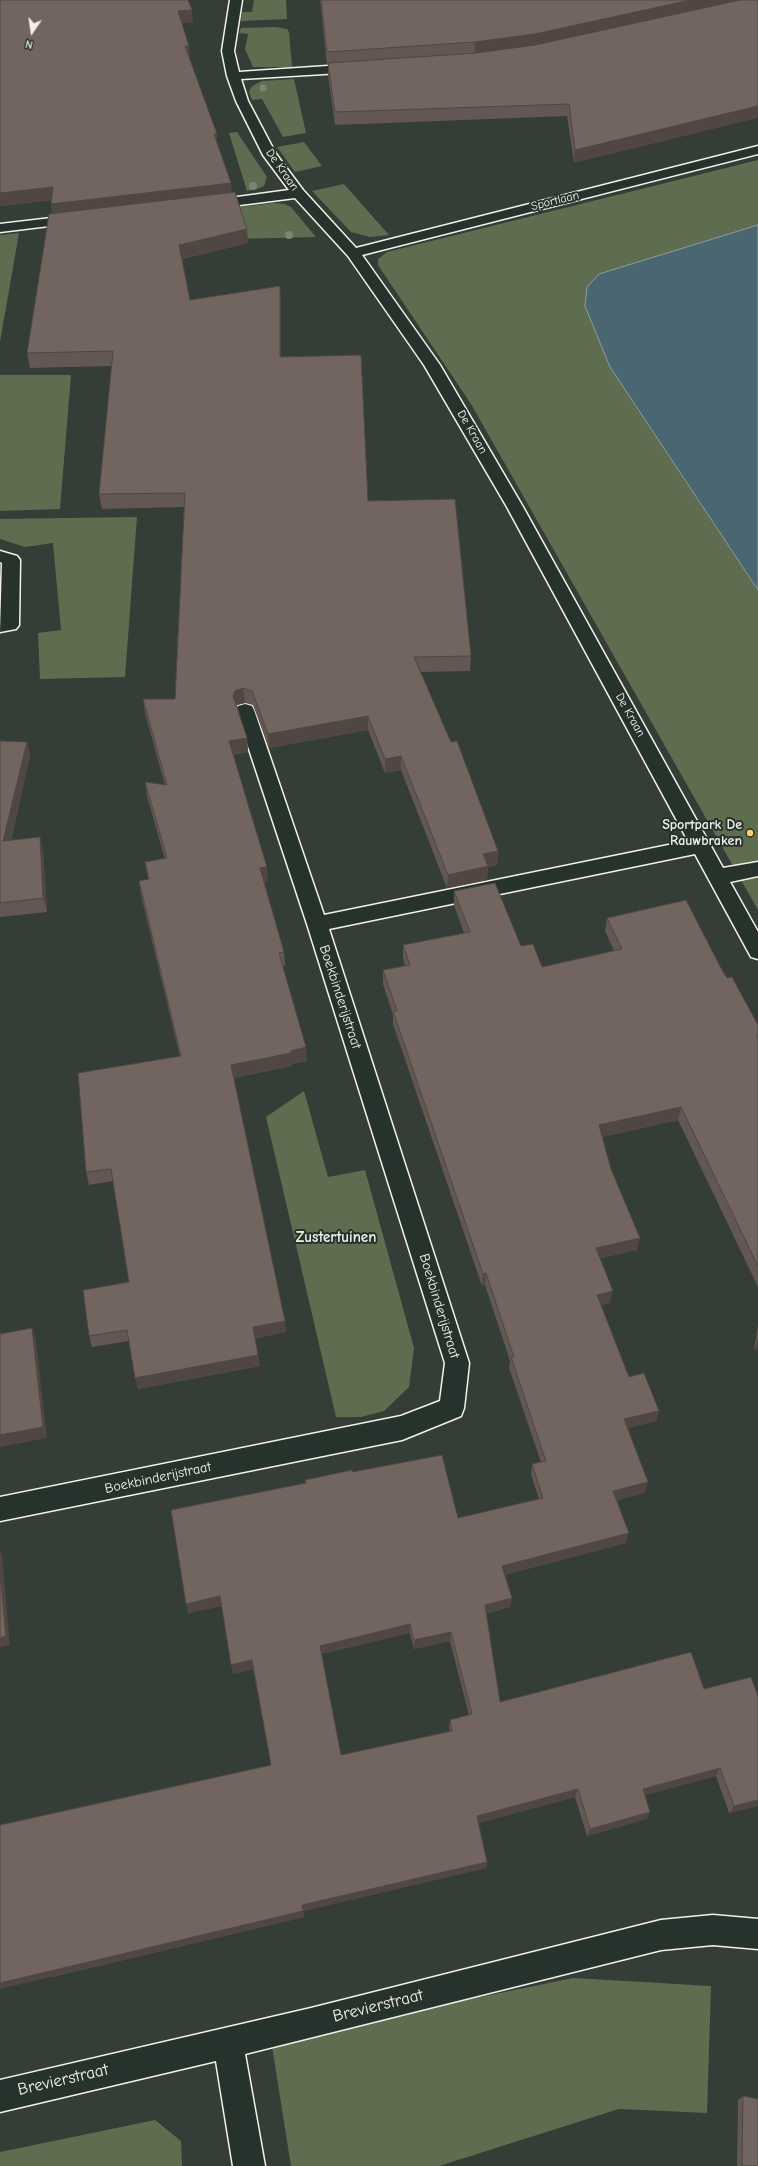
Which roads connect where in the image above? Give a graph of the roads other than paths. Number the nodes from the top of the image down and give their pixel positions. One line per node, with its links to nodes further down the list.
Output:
1 (236, 0): 3 (street, De Kraan)
2 (367, 67): 3 (street)
3 (233, 76): 5 (street, De Kraan)
4 (758, 150): 9 (street, Sportlaan)
5 (298, 193): 6 (street); 9 (street, De Kraan)
6 (192, 206)
7 (93, 217): 8 (street)
8 (0, 228)
9 (353, 253): 13 (street, De Kraan)
10 (0, 556): 11 (street)
11 (0, 626)
12 (245, 710): 16 (street, Boekbinderijstraat)
13 (700, 846): 15 (street, De Kraan); 16 (street)
14 (758, 869): 15 (street)
15 (717, 877): 17 (street, De Kraan)
16 (317, 924): 18 (street, Boekbinderijstraat)
17 (758, 951)
18 (0, 1509)
19 (758, 1934): 20 (street, Brevierstraat)
20 (228, 2043): 21 (street, Brevierstraat); 22 (street)
21 (0, 2096)
22 (249, 2166)

